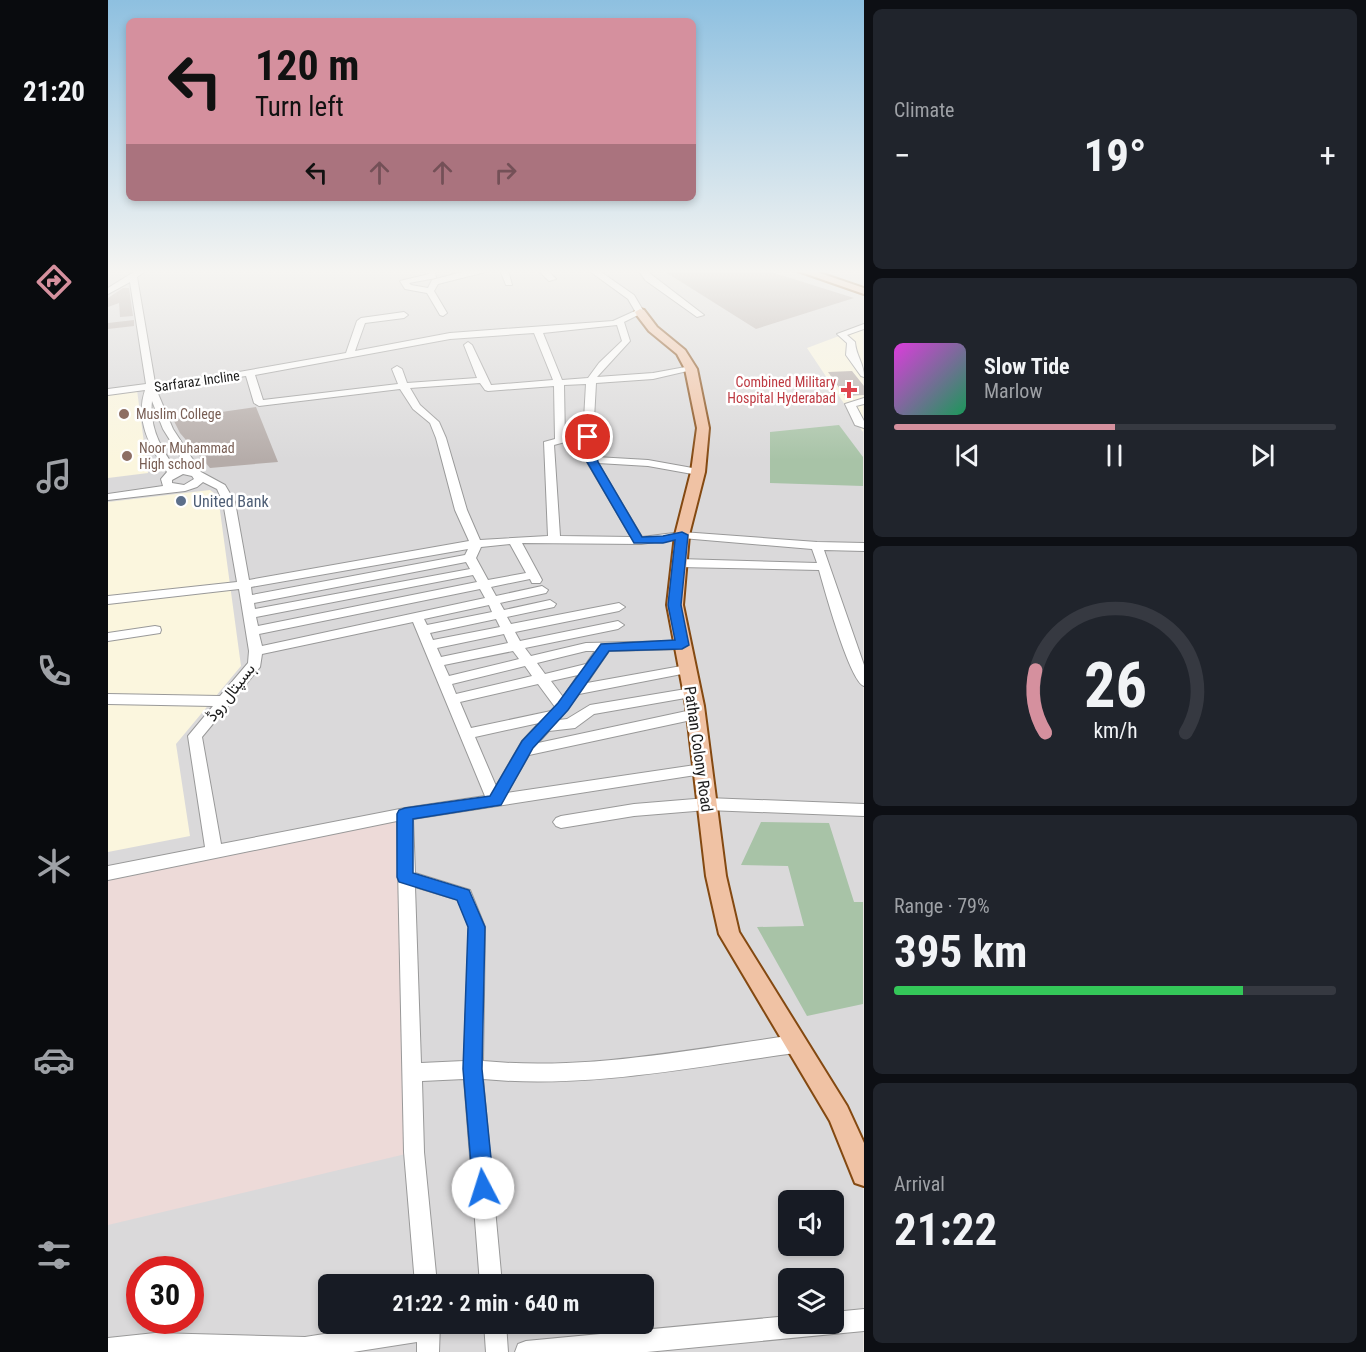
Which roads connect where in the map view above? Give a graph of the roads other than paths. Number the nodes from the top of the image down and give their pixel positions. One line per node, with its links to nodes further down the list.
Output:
1 (142, 333): 18 (street)
2 (357, 333): 9 (street)
3 (501, 333): 9 (street, Sarfaraz Incline)
4 (539, 333): 16 (street)
5 (624, 333): 15 (street)
6 (658, 333): 11 (main road, Pathan Colony Road)
7 (844, 333): 13 (street)
8 (468, 345): 14 (street)
9 (350, 353): 12 (street, Sarfaraz Incline)
10 (397, 369): 17 (street)
11 (691, 369): 15 (street); 23 (main road, Pathan Colony Road)
12 (250, 374): 17 (street); 18 (street, Sarfaraz Incline)
13 (864, 374)
14 (483, 380): 16 (street); 17 (street)
15 (591, 381): 16 (street); 22 (street)
16 (559, 383): 32 (street)
17 (404, 386): 35 (street)
18 (151, 387): 19 (street, Sarfaraz Incline); 24 (street); 25 (street)
19 (108, 392)
20 (864, 401): 21 (street)
21 (864, 425)
22 (593, 460): 23 (street); 34 (street)
23 (698, 472): 31 (main road, Pathan Colony Road)
24 (197, 474): 25 (street); 26 (street); 29 (street)
25 (169, 476): 27 (street); 28 (street)
26 (192, 486): 27 (street); 29 (street)
27 (175, 488): 30 (street)
28 (108, 490)
29 (225, 493): 43 (street, ہسپتال روڈ)
30 (108, 496)
31 (682, 535): 34 (street); 36 (street); 39 (main road, Pathan Colony Road)
32 (554, 539): 33 (street); 34 (street)
33 (514, 540): 35 (street); 42 (street)
34 (638, 540)
35 (476, 544): 38 (street); 43 (street)
36 (817, 546): 37 (street); 40 (street)
37 (864, 547)
38 (470, 558): 41 (street); 49 (street)
39 (679, 563): 40 (street); 60 (main road, Pathan Colony Road)
40 (824, 567): 70 (street)
41 (477, 571): 44 (street); 49 (street)
42 (533, 575): 44 (street); 45 (street)
43 (245, 583): 46 (street); 49 (street, ہسپتال روڈ)
44 (484, 585): 47 (street); 57 (street)
45 (542, 590): 47 (street); 48 (street)
46 (108, 600)
47 (493, 601): 51 (street); 53 (street)
48 (550, 604): 51 (street); 52 (street)
49 (249, 607): 57 (street, ہسپتال روڈ)
50 (619, 607): 52 (street)
51 (500, 614): 53 (street); 55 (street)
52 (558, 619): 55 (street)
53 (420, 623): 59 (street); 63 (street)
54 (618, 625): 61 (street)
55 (508, 629): 59 (street); 61 (street)
56 (155, 630): 58 (street)
57 (252, 631): 63 (street, ہسپتال روڈ)
58 (108, 637)
59 (429, 645): 65 (street)
60 (682, 645): 62 (street); 67 (main road, Pathan Colony Road)
61 (517, 646): 64 (street); 65 (street)
62 (605, 647): 64 (street); 66 (street)
63 (256, 651): 75 (street, ہسپتال روڈ)
64 (528, 661): 68 (street); 69 (street)
65 (437, 662): 69 (street)
66 (590, 668): 68 (street); 71 (street)
67 (687, 669): 71 (street); 72 (main road, Pathan Colony Road)
68 (540, 678): 74 (street); 77 (street)
69 (445, 681): 74 (street)
70 (864, 682)
71 (575, 690): 77 (street)
72 (692, 693): 76 (main road, Pathan Colony Road); 77 (street)
73 (108, 699): 75 (street)
74 (453, 699): 78 (street)
75 (224, 701): 86 (street, ہسپتال روڈ)
76 (696, 714): 79 (street); 80 (main road, Pathan Colony Road)
77 (554, 716): 78 (street); 79 (street)
78 (468, 734): 81 (street)
79 (523, 751): 81 (street)
80 (702, 770): 81 (street); 82 (main road, Pathan Colony Road)
81 (495, 801): 84 (street)
82 (707, 804): 83 (street); 85 (street); 89 (main road, Pathan Colony Road)
83 (864, 810)
84 (405, 814): 86 (street); 88 (street)
85 (561, 822)
86 (214, 853): 87 (street)
87 (108, 873)
88 (405, 877): 90 (street); 91 (street)
89 (795, 1044): 90 (street); 92 (main road, Pathan Colony Road)
90 (473, 1069): 91 (street); 94 (street)
91 (412, 1073): 93 (street)
92 (864, 1174)
93 (425, 1274)
94 (490, 1274)
95 (864, 1320): 96 (street)
96 (844, 1322)
97 (778, 1329): 102 (street)
98 (384, 1334): 101 (street)
99 (429, 1334): 103 (street)
100 (496, 1334): 104 (street)
101 (108, 1349)
102 (561, 1350): 105 (street)
103 (428, 1352)
104 (497, 1352)
105 (526, 1352)

